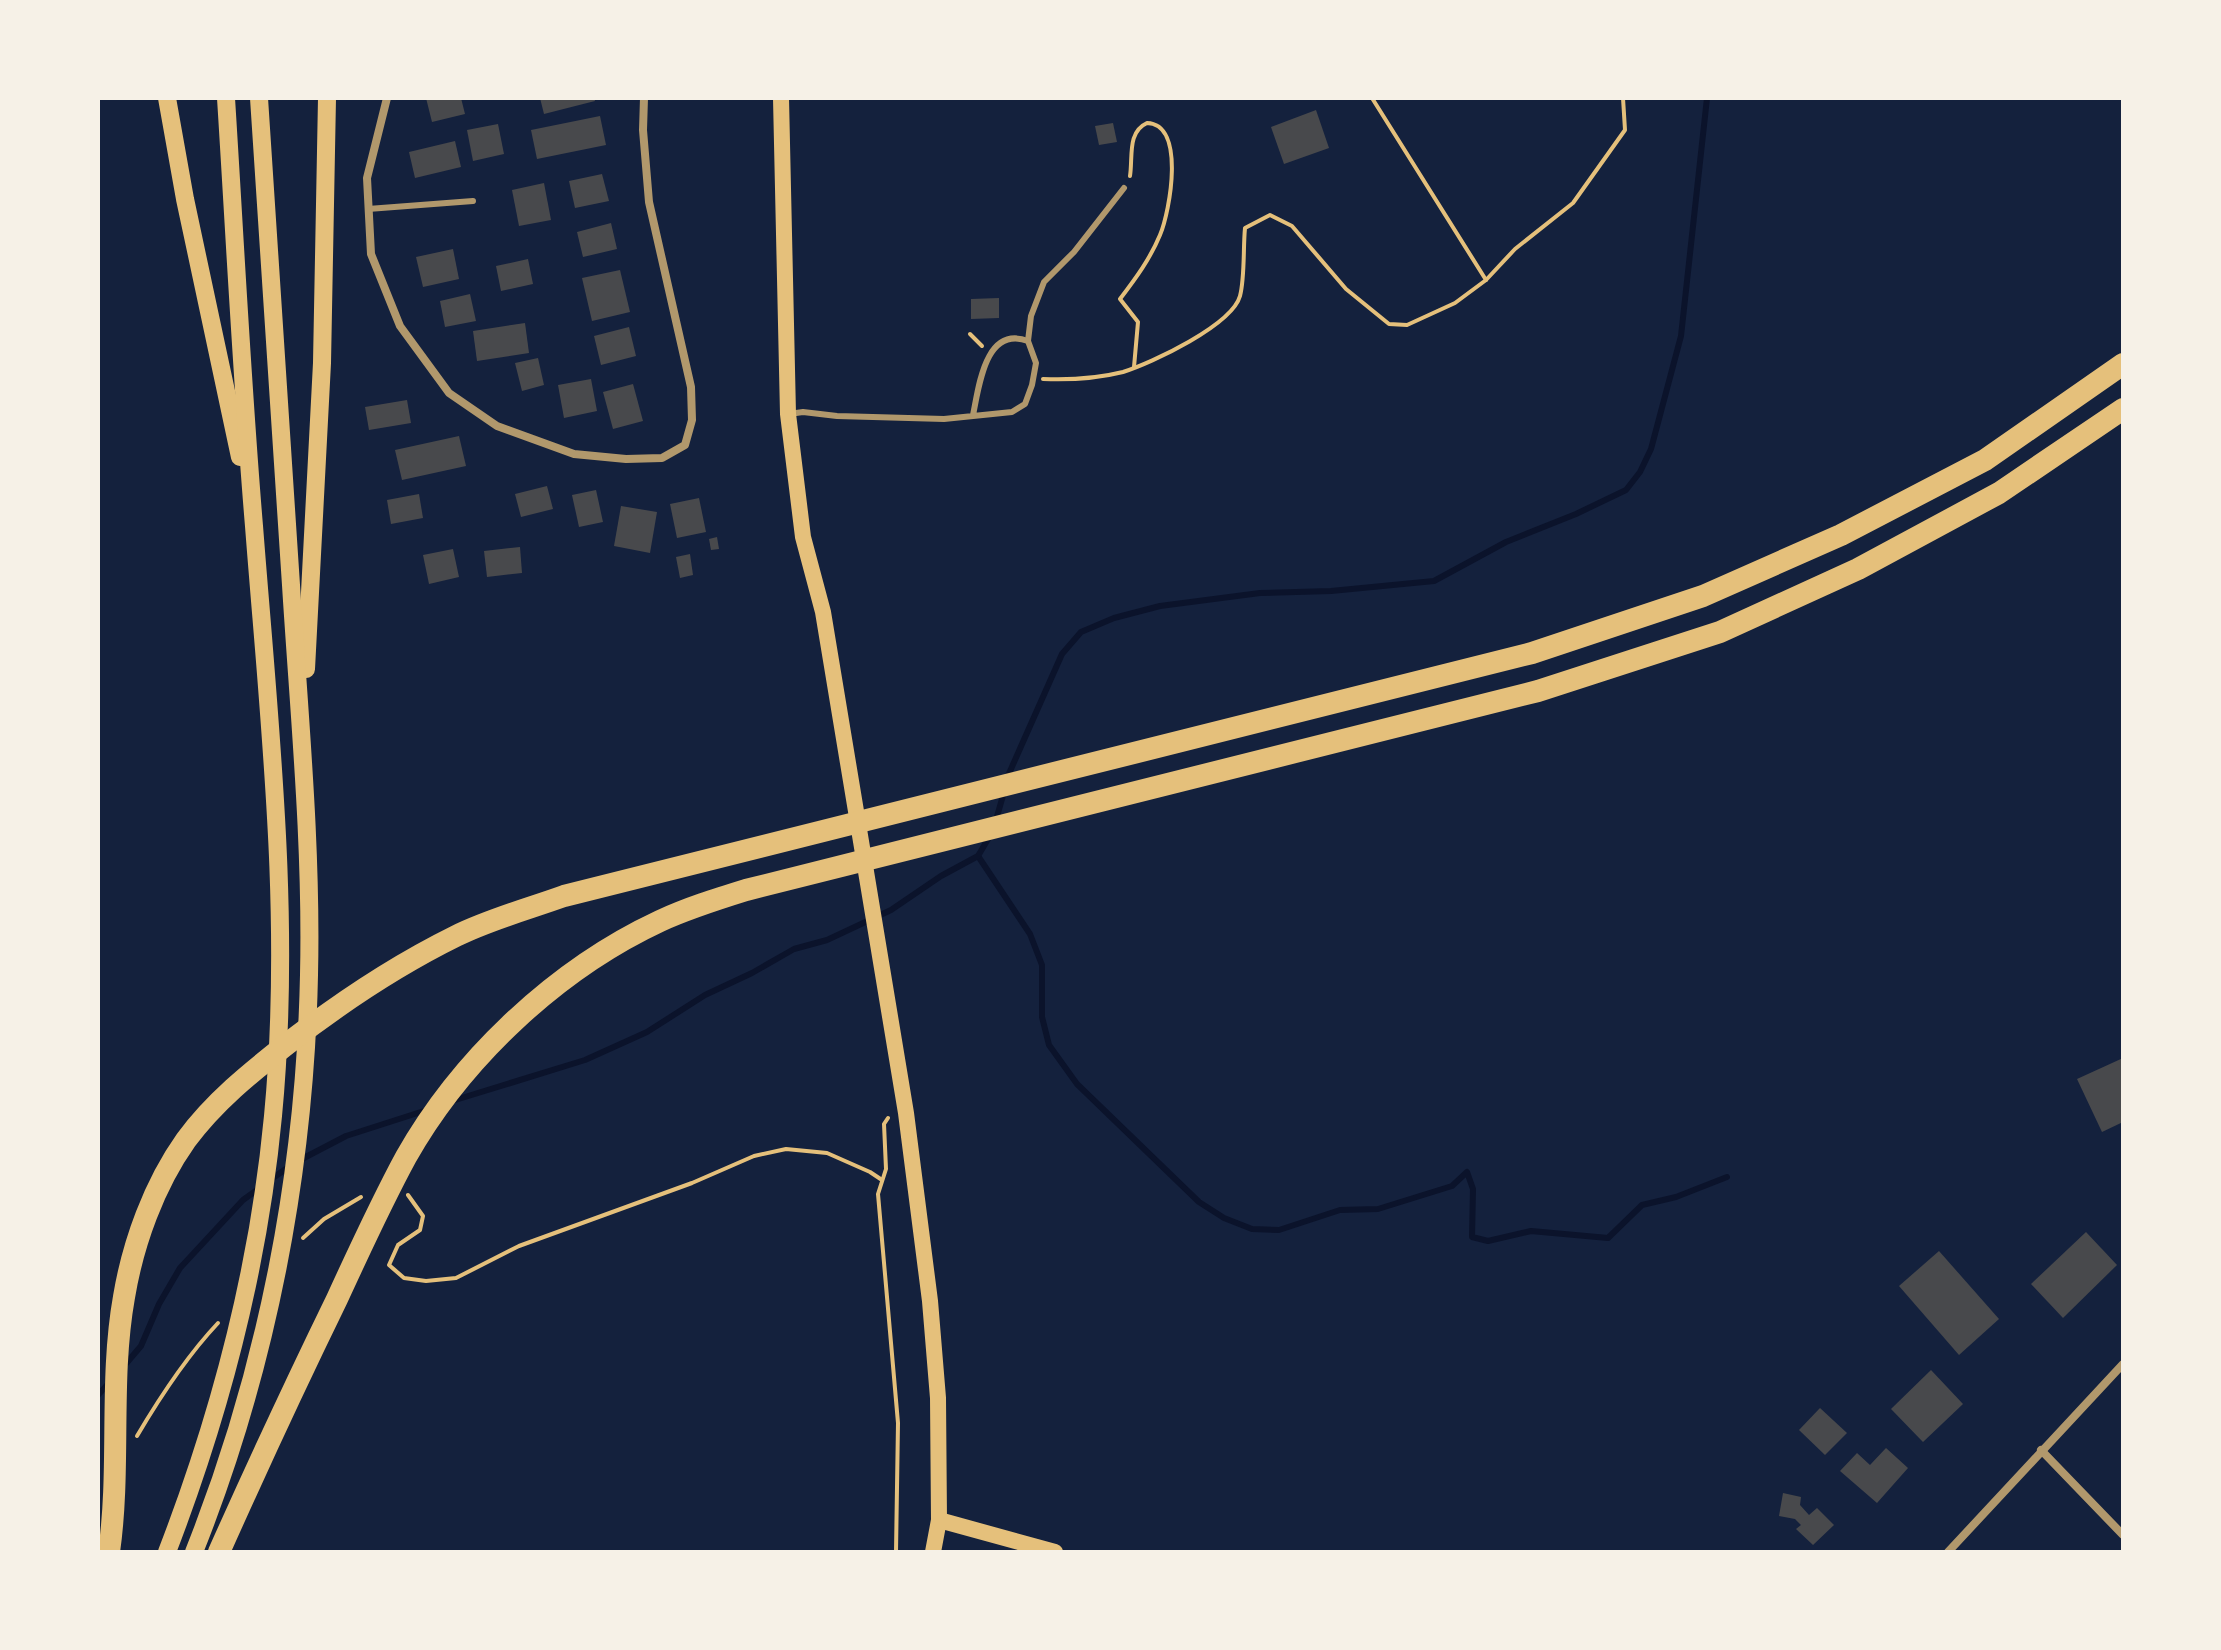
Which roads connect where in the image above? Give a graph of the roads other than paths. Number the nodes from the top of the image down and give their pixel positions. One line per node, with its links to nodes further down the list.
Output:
1 (167, 98): 16 (main road)
2 (226, 98): 16 (main road)
3 (259, 98): 17 (main road)
4 (327, 98): 17 (main road)
5 (387, 98): 10 (street)
6 (644, 98): 10 (street)
7 (781, 98): 14 (main road)
8 (1124, 188): 11 (lane)
9 (473, 201): 10 (lane)
10 (368, 209)
11 (1028, 341): 15 (lane); 15 (lane)
12 (2123, 364): 22 (highway)
13 (2123, 409): 25 (highway)
14 (788, 414): 15 (lane); 20 (main road)
15 (973, 415)
16 (253, 519): 23 (main road)
17 (301, 736): 24 (main road)
18 (2123, 1364): 19 (street)
19 (2041, 1450): 21 (street); 28 (street)
20 (939, 1520): 26 (main road); 27 (main road)
21 (2123, 1535)
22 (109, 1552)
23 (167, 1552)
24 (194, 1552)
25 (219, 1552)
26 (933, 1552)
27 (1055, 1552)
28 (1948, 1552)

